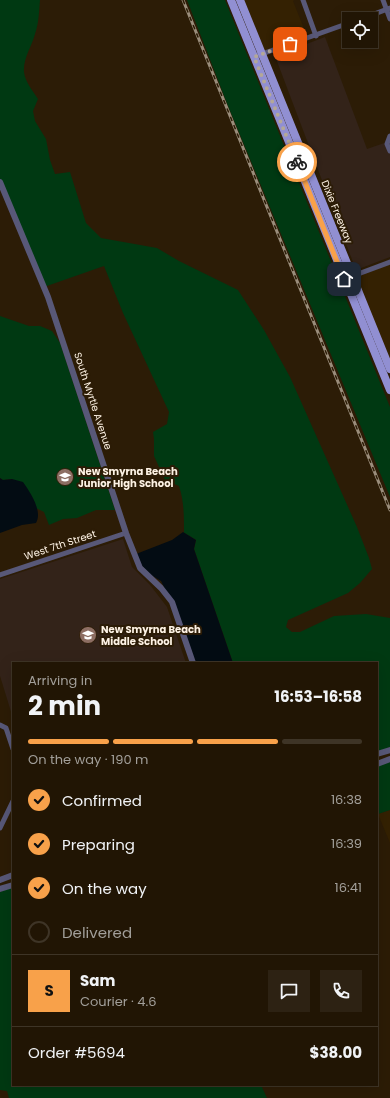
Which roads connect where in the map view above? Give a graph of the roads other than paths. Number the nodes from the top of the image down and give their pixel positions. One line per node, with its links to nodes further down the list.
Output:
1 (231, 0): 10 (main road, Dixie Freeway)
2 (240, 0): 10 (main road, Dixie Freeway)
3 (303, 0): 9 (street)
4 (383, 0): 5 (street)
5 (388, 9): 6 (street); 7 (street)
6 (378, 13)
7 (390, 19)
8 (342, 26): 9 (street)
9 (316, 36): 10 (street)
10 (258, 56): 13 (main road, Dixie Freeway); 14 (main road, Dixie Freeway)
11 (389, 138): 12 (street)
12 (390, 151)
13 (306, 163): 14 (street); 18 (main road, Dixie Freeway)
14 (298, 166): 19 (main road, Dixie Freeway)
15 (0, 182): 16 (street, South Myrtle Avenue)
16 (2, 191): 24 (street, South Myrtle Avenue)
17 (390, 262): 18 (street)
18 (352, 276): 19 (street); 20 (main road, Dixie Freeway)
19 (344, 279): 21 (main road, Dixie Freeway)
20 (384, 354): 21 (street); 22 (main road, Dixie Freeway)
21 (376, 357): 23 (main road, Dixie Freeway)
22 (390, 369)
23 (390, 390)
24 (126, 532): 25 (street, West 7th Street); 26 (street, South Myrtle Avenue)
25 (0, 575)
26 (193, 662)
27 (0, 725): 28 (street)
28 (12, 746)
29 (390, 750): 30 (street)
30 (378, 754)
31 (390, 759): 32 (street)
32 (378, 764)
33 (12, 803): 34 (street)
34 (0, 828)
35 (12, 875): 36 (street)
36 (0, 880)
37 (12, 885): 38 (street)
38 (0, 889)

